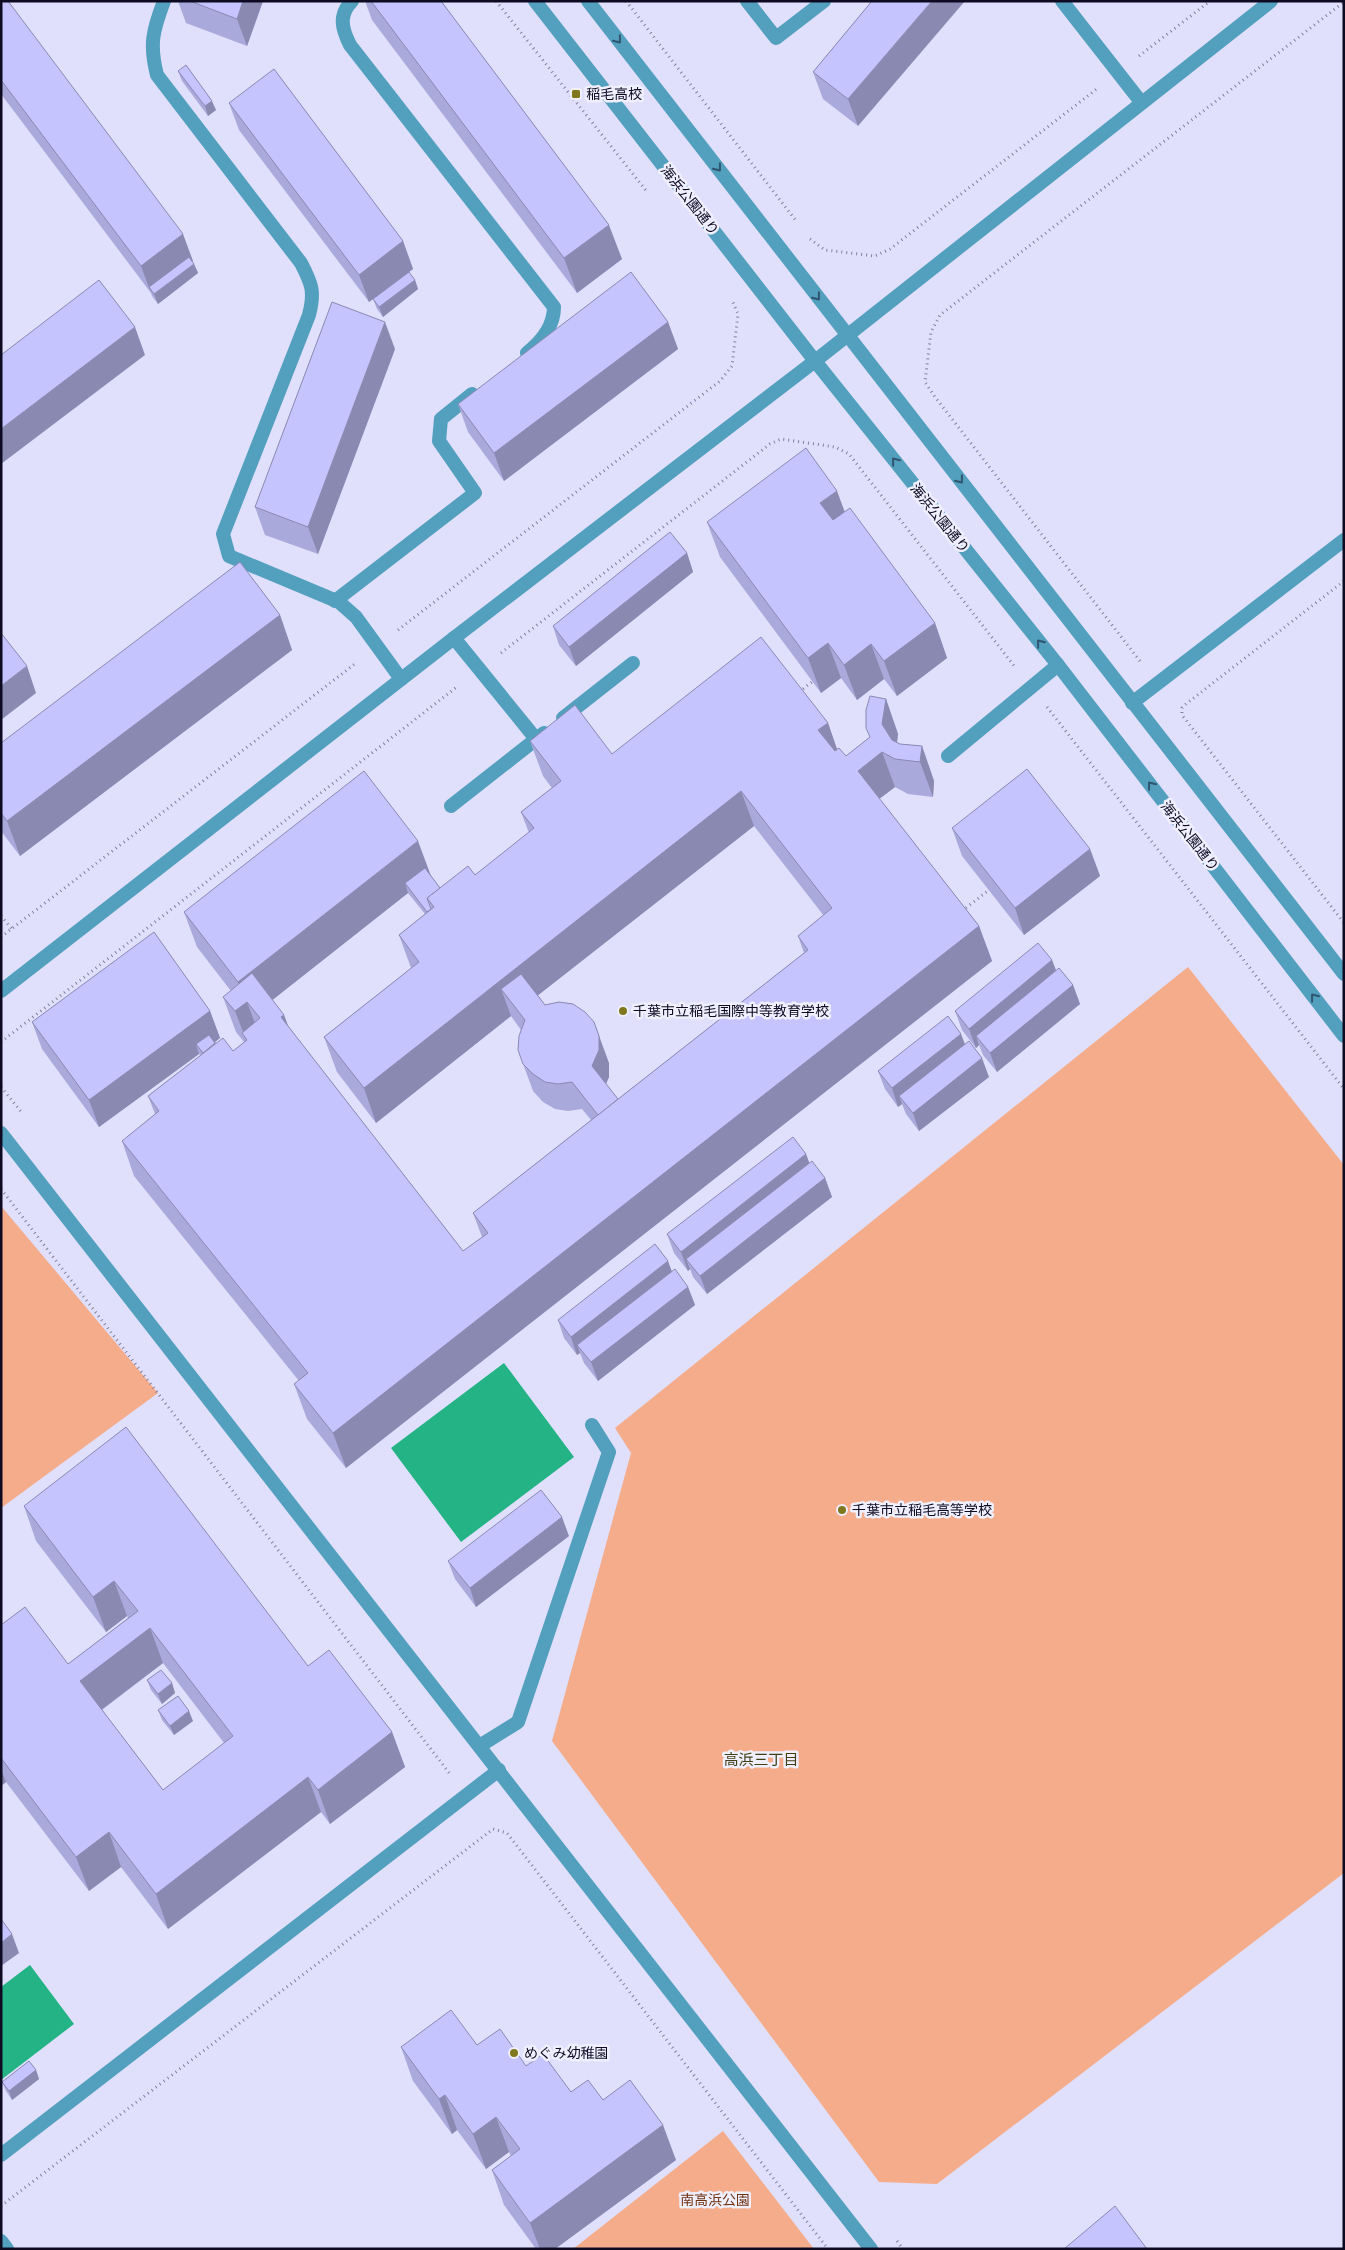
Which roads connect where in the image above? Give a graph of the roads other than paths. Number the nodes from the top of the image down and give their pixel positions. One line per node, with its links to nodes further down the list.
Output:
1 (164, 1): 15 (street)
2 (352, 1): 11 (street)
3 (535, 1): 12 (street, 海浜公園通り)
4 (588, 1): 10 (street, one-way to 10)
5 (747, 1): 6 (street)
6 (824, 1)
7 (1062, 1): 9 (street)
8 (1271, 1): 9 (street)
9 (1141, 102): 10 (street)
10 (848, 336): 12 (street); 22 (street, one-way to 22)
11 (516, 361)
12 (815, 361): 18 (street); 20 (street, 海浜公園通り, one-way to 12)
13 (486, 384): 17 (street)
14 (1344, 540): 22 (street)
15 (251, 565): 16 (street); 17 (street)
16 (235, 577)
17 (335, 601): 21 (street)
18 (454, 638): 21 (street); 23 (street)
19 (634, 663): 23 (street)
20 (1058, 665): 24 (street); 28 (street, 海浜公園通り, one-way to 20)
21 (401, 679): 27 (street)
22 (1132, 702): 26 (street)
23 (536, 739): 25 (street)
24 (948, 756)
25 (451, 806)
26 (1344, 974)
27 (1, 991)
28 (1344, 1036)
29 (1, 1133): 31 (street)
30 (592, 1426): 31 (street)
31 (480, 1745): 32 (street)
32 (499, 1770): 33 (street); 36 (street)
33 (1, 2155)
34 (1, 2242): 35 (street)
35 (7, 2249)
36 (872, 2249)

